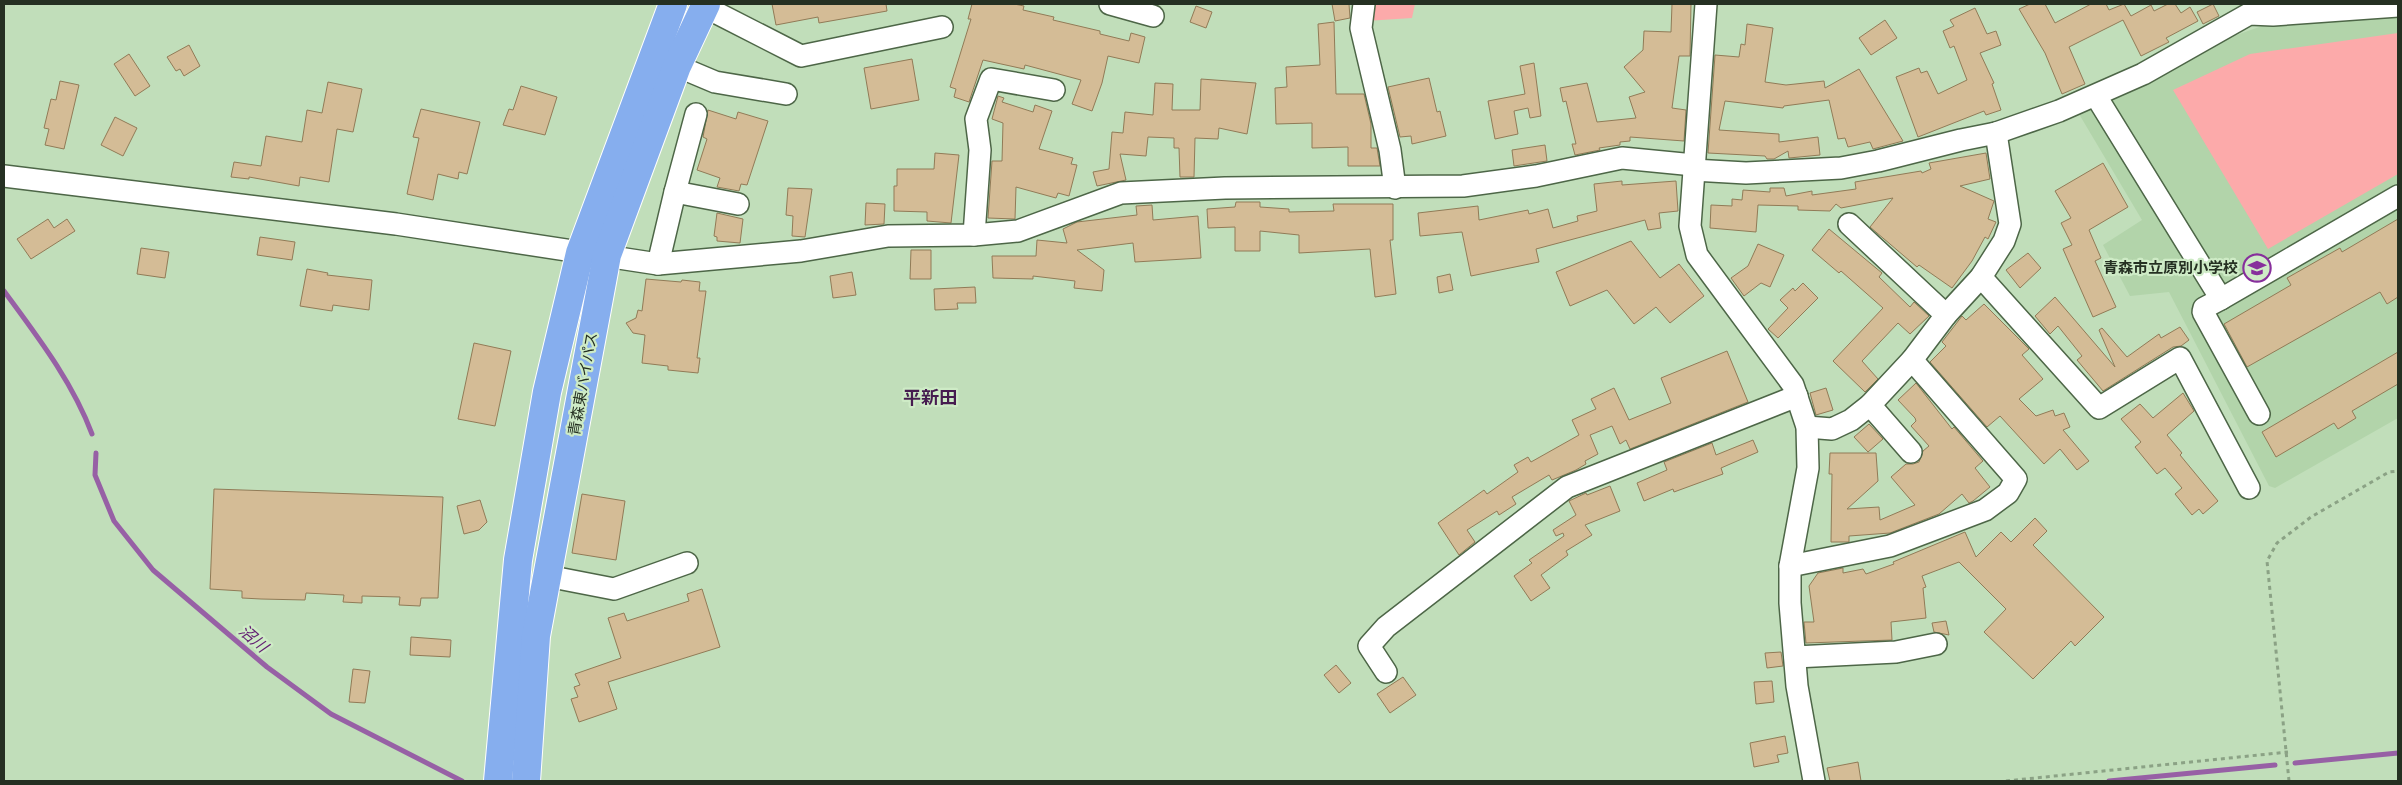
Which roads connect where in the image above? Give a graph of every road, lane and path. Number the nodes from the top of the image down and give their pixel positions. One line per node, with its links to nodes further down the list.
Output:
1 (673, 4): 24 (highway, 青森東バイパス)
2 (1110, 4): 8 (street)
3 (1364, 4): 18 (street)
4 (1706, 4): 16 (street)
5 (706, 5): 9 (street); 10 (highway, 青森東バイパス)
6 (2398, 6): 7 (street)
7 (2250, 9): 13 (street)
8 (1153, 16)
9 (942, 27)
10 (677, 66): 12 (street); 24 (highway, 青森東バイパス)
11 (1054, 90): 23 (street)
12 (786, 94)
13 (2096, 96): 15 (street); 27 (street)
14 (696, 114): 19 (street)
15 (1996, 134): 16 (street); 26 (street)
16 (1693, 167): 18 (street); 30 (street)
17 (4, 176): 24 (street)
18 (1395, 188): 23 (street)
19 (675, 192): 21 (street); 25 (street)
20 (2398, 196): 27 (street)
21 (738, 204)
22 (1849, 224): 28 (street)
23 (974, 235): 25 (street)
24 (593, 254): 25 (street); 39 (highway, 青森東バイパス); 44 (highway, 青森東バイパス)
25 (658, 264)
26 (1981, 277): 28 (street); 36 (street)
27 (2220, 299): 32 (street)
28 (1946, 315): 29 (street)
29 (1912, 360): 31 (street); 38 (street)
30 (1797, 396): 33 (street); 42 (street)
31 (1870, 405): 33 (street); 34 (street)
32 (2260, 414)
33 (1807, 427): 38 (street)
34 (1911, 452)
35 (2398, 471): 43 (path)
36 (2250, 488)
37 (687, 563): 39 (street)
38 (1790, 566): 41 (street)
39 (547, 576): 45 (highway, 青森東バイパス)
40 (1936, 644): 41 (street)
41 (1795, 657): 46 (street)
42 (1386, 672)
43 (2288, 752): 47 (path); 48 (path)
44 (498, 781)
45 (526, 781)
46 (1814, 781)
47 (2006, 781)
48 (2289, 781)

